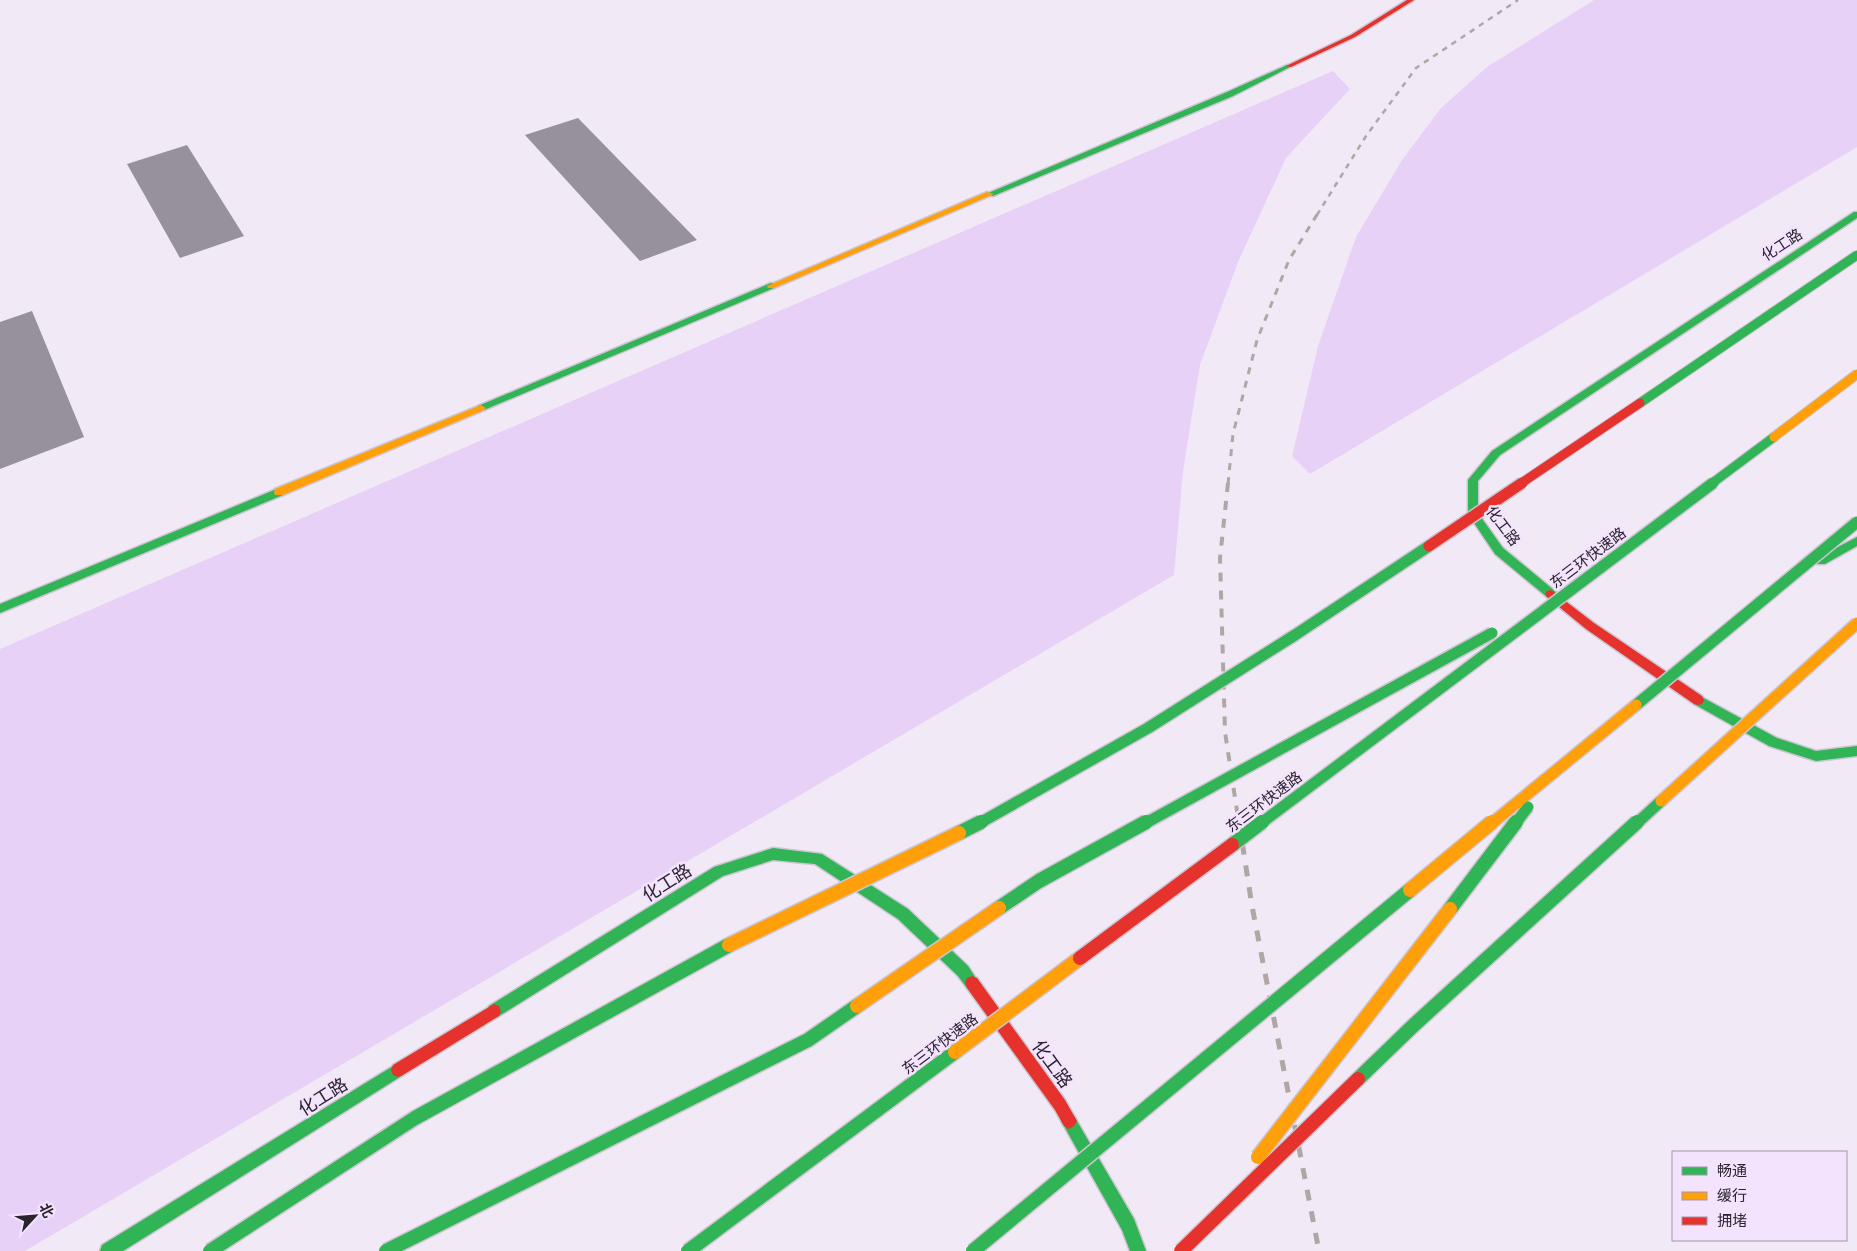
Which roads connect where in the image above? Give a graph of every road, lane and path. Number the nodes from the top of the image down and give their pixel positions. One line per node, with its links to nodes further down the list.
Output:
1 (1411, 0): 9 (main road)
2 (1857, 214): 11 (main road, 化工路)
3 (1857, 255): 15 (main road, bridge)
4 (1857, 374): 8 (main road, 东三环快速路, bridge)
5 (1857, 522): 7 (main road, bridge)
6 (1857, 541): 7 (main road, bridge)
7 (1788, 579): 12 (main road, bridge)
8 (1572, 589): 16 (main road, bridge); 17 (main road, 东三环快速路, bridge)
9 (0, 609)
10 (1857, 622): 13 (main road, bridge)
11 (1857, 751)
12 (1560, 768): 13 (main road, bridge); 18 (main road, bridge)
13 (1197, 1235): 20 (main road, bridge)
14 (108, 1251): 19 (main road, 化工路)
15 (210, 1251)
16 (386, 1251)
17 (688, 1251)
18 (973, 1251)
19 (1138, 1251)
20 (1181, 1251)

